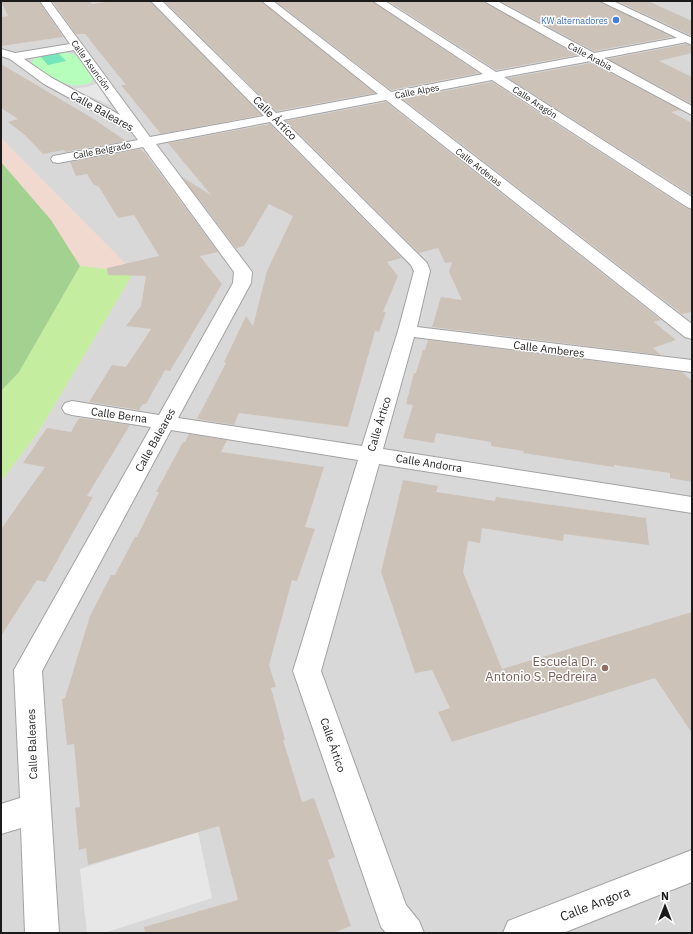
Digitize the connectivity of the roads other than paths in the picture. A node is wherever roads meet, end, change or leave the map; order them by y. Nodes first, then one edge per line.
1 (45, 1) edge
2 (156, 1) edge
3 (267, 1) edge
4 (378, 1) edge
5 (489, 1) edge
6 (605, 1) edge
7 (690, 41) edge
8 (77, 46) junction
9 (7, 54) edge
10 (593, 57) junction
11 (495, 76) junction
12 (388, 96) junction
13 (692, 111) edge
14 (274, 118) junction
15 (141, 135) junction
16 (58, 159) dead end
17 (692, 204) edge
18 (407, 331) junction
19 (692, 333) edge
20 (692, 366) edge
21 (72, 408) dead end
22 (165, 422) junction
23 (370, 454) junction
24 (692, 505) edge
25 (34, 809) junction
26 (1, 819) edge
27 (692, 866) edge
28 (42, 933) edge
29 (407, 933) edge
30 (520, 933) edge

1 - 8 street, Calle Asunción
2 - 14 street, Calle Ártico
3 - 12 street, Calle Ardenas
4 - 11 street, Calle Aragón
5 - 10 street, Calle Arabia
6 - 7 street
7 - 10 street, Calle Alpes
8 - 9 street
8 - 15 street, Calle Asunción
9 - 15 street, Calle Baleares
10 - 11 street, Calle Alpes
10 - 13 street, Calle Arabia
11 - 12 street, Calle Alpes
11 - 17 street, Calle Aragón
12 - 14 street, Calle Alpes
12 - 19 street, Calle Ardenas
14 - 15 street, Calle Alpes
14 - 18 street, Calle Ártico
15 - 16 street, Calle Belgrado
15 - 22 street, Calle Baleares
18 - 20 street, Calle Amberes
18 - 23 street, Calle Ártico
21 - 22 street, Calle Berna
22 - 23 street, Calle Andorra
22 - 25 street, Calle Baleares
23 - 24 street, Calle Andorra
23 - 29 street, Calle Ártico
25 - 26 street
25 - 28 street, Calle Baleares
27 - 30 street, Calle Angora

